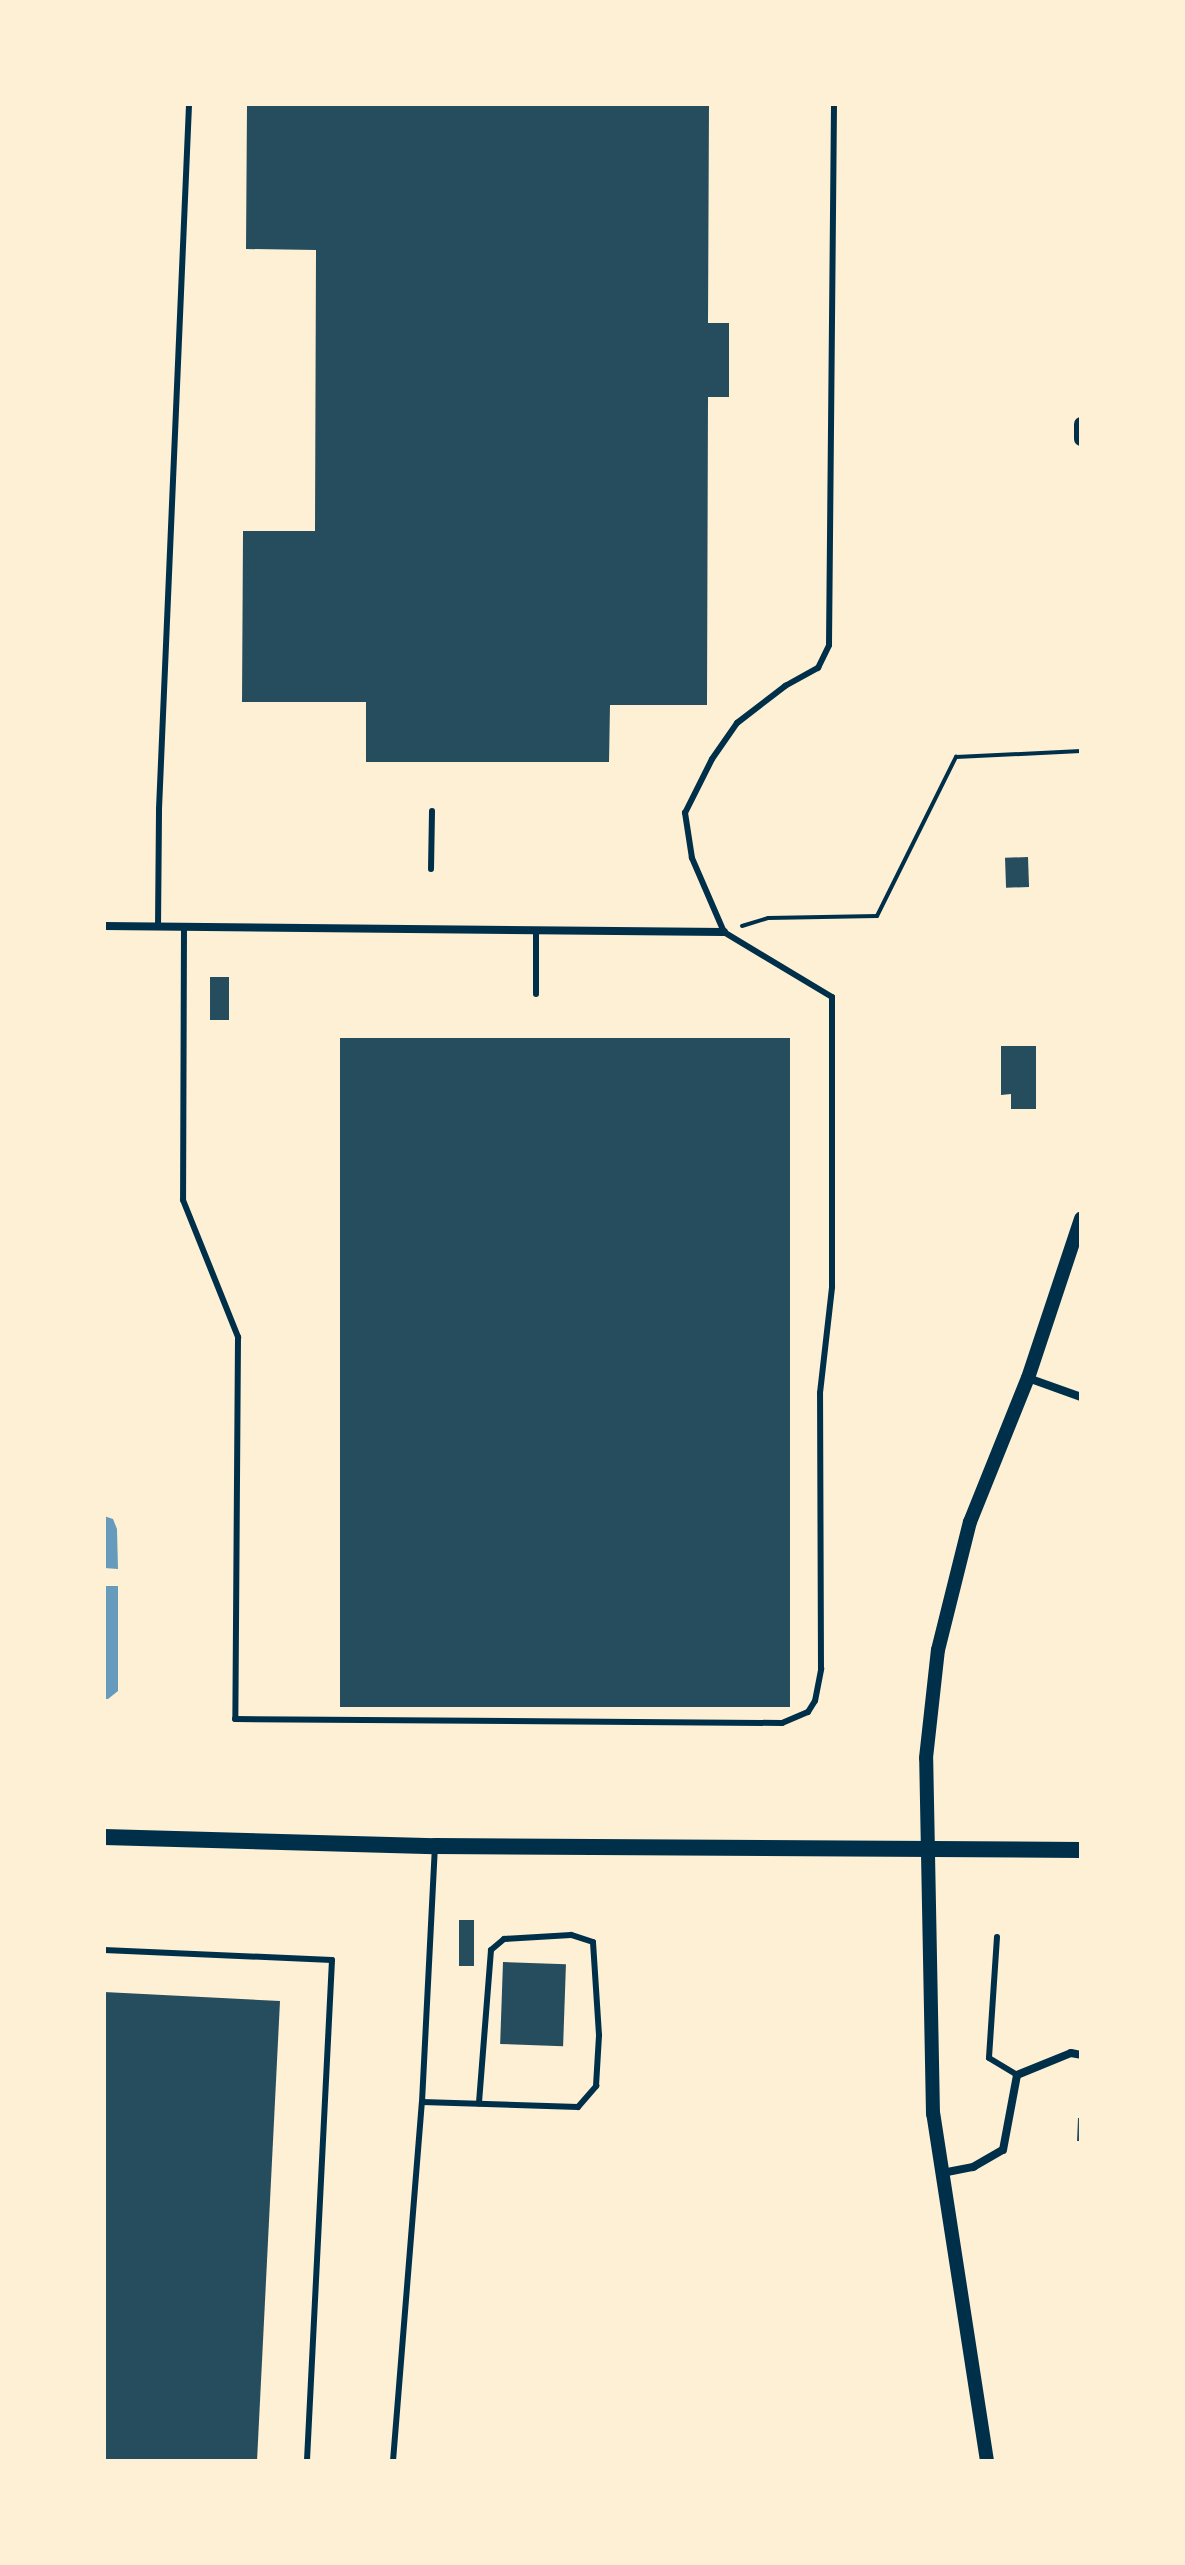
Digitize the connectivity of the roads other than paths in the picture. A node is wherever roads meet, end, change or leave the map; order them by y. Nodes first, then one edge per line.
1 (189, 104) edge
2 (834, 104) edge
3 (1081, 424) edge
4 (1081, 439) edge
5 (432, 811) dead end
6 (431, 869) dead end
7 (104, 926) edge
8 (158, 927) junction
9 (184, 927) junction
10 (536, 930) junction
11 (724, 932) junction
12 (536, 994) dead end
13 (1081, 1219) edge
14 (1028, 1378) junction
15 (1081, 1397) edge
16 (104, 1837) edge
17 (435, 1846) junction
18 (926, 1849) junction
19 (1081, 1850) edge
20 (997, 1937) dead end
21 (104, 1950) edge
22 (1081, 2055) edge
23 (1017, 2075) junction
24 (422, 2102) junction
25 (479, 2104) junction
26 (941, 2173) junction
27 (307, 2461) edge
28 (393, 2461) edge
29 (987, 2461) edge

1 - 8 lane
2 - 11 lane
3 - 4 street
5 - 6 lane
7 - 8 street
8 - 9 street
9 - 10 street
9 - 11 lane
10 - 11 street
10 - 12 lane
13 - 14 street
14 - 15 street
14 - 18 street
16 - 17 main road
17 - 18 main road
17 - 24 lane
18 - 19 main road
18 - 26 street
20 - 23 lane
21 - 27 lane
22 - 23 street
23 - 26 street
24 - 25 lane
24 - 28 lane
25 - 25 lane
26 - 29 street

